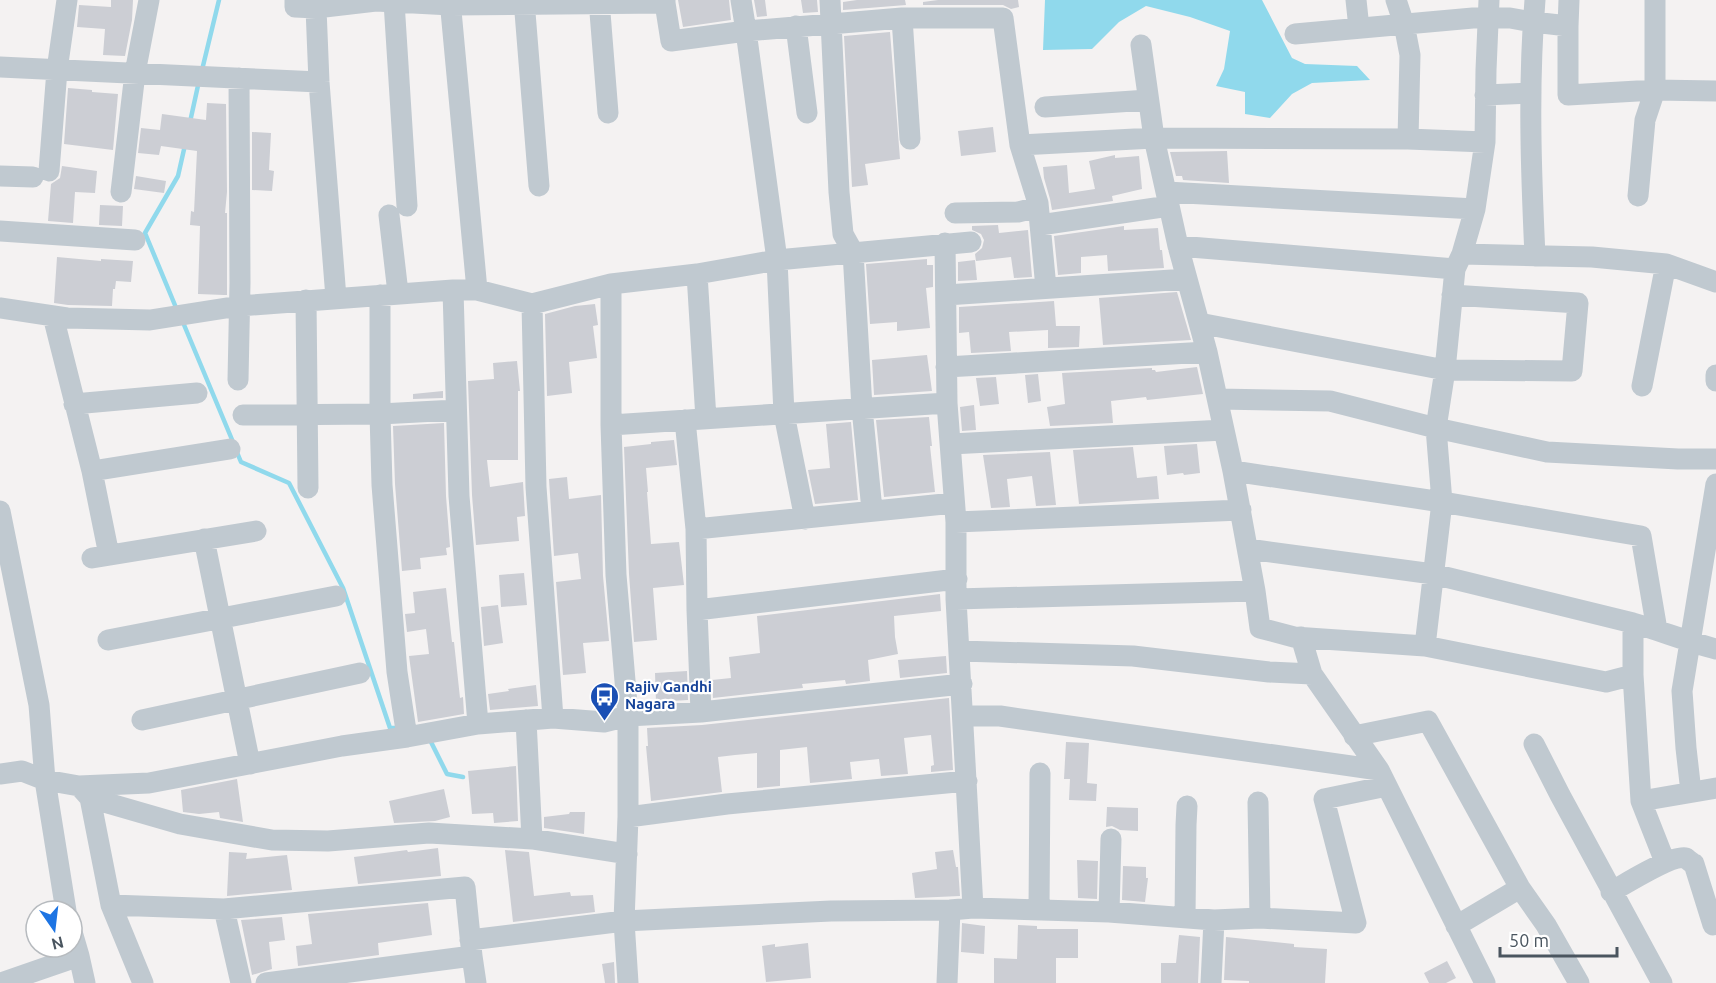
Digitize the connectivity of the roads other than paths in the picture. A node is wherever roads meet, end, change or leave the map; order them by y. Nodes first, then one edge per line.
1 (67, 0) edge
2 (149, 0) edge
3 (295, 0) edge
4 (741, 0) edge
5 (830, 0) edge
6 (1356, 0) edge
7 (1396, 0) edge
8 (1535, 0) edge
9 (1569, 0) edge
10 (1654, 0) edge
11 (382, 1) edge
12 (524, 2) edge
13 (598, 2) edge
14 (665, 2) edge
15 (451, 3) edge
16 (316, 8) junction
17 (1489, 9) edge
18 (914, 12) edge
19 (1533, 22) junction
20 (831, 24) junction
21 (1404, 24) junction
22 (796, 26) junction
23 (1568, 26) junction
24 (1359, 28) junction
25 (746, 31) junction
26 (1295, 33) dead end
27 (1141, 45) dead end
28 (0, 67) edge
29 (57, 70) junction
30 (135, 74) junction
31 (239, 78) junction
32 (319, 82) junction
33 (1655, 90) junction
34 (1716, 91) edge
35 (1531, 93) junction
36 (1485, 95) junction
37 (1148, 100) junction
38 (1045, 107) dead end
39 (608, 113) dead end
40 (807, 113) dead end
41 (1154, 138) junction
42 (910, 139) dead end
43 (1408, 139) junction
44 (1485, 142) junction
45 (1020, 145) junction
46 (0, 176) edge
47 (539, 186) dead end
48 (121, 192) dead end
49 (1638, 196) dead end
50 (1168, 199) junction
51 (1475, 209) junction
52 (955, 213) dead end
53 (1039, 216) junction
54 (0, 231) edge
55 (135, 240) dead end
56 (971, 242) dead end
57 (945, 243) junction
58 (1178, 246) junction
59 (853, 252) junction
60 (1536, 256) junction
61 (777, 260) junction
62 (1458, 262) junction
63 (1666, 264) junction
64 (697, 274) junction
65 (1187, 279) junction
66 (1716, 282) edge
67 (611, 284) junction
68 (1046, 288) junction
69 (453, 290) junction
70 (477, 290) junction
71 (389, 294) junction
72 (946, 295) junction
73 (1452, 295) junction
74 (336, 298) junction
75 (306, 300) junction
76 (532, 304) junction
77 (239, 306) junction
78 (0, 308) edge
79 (53, 316) junction
80 (1199, 323) junction
81 (1207, 352) junction
82 (946, 368) junction
83 (1446, 370) junction
84 (1716, 375) edge
85 (238, 380) dead end
86 (1716, 381) edge
87 (1642, 386) dead end
88 (197, 393) dead end
89 (1218, 399) junction
90 (947, 403) junction
91 (74, 404) junction
92 (862, 408) junction
93 (456, 410) junction
94 (380, 414) junction
95 (784, 414) junction
96 (307, 415) junction
97 (243, 416) dead end
98 (696, 420) junction
99 (611, 425) junction
100 (1436, 428) junction
101 (1224, 430) junction
102 (951, 444) junction
103 (230, 449) dead end
104 (1716, 459) edge
105 (92, 471) junction
106 (1233, 471) junction
107 (1716, 484) edge
108 (308, 488) dead end
109 (1442, 502) junction
110 (872, 510) junction
111 (1241, 510) junction
112 (0, 511) edge
113 (955, 512) junction
114 (805, 519) junction
115 (696, 530) junction
116 (256, 531) dead end
117 (204, 539) junction
118 (1248, 549) junction
119 (1433, 574) junction
120 (957, 589) junction
121 (1255, 591) junction
122 (336, 596) dead end
123 (697, 610) junction
124 (220, 618) junction
125 (1633, 623) junction
126 (1657, 630) junction
127 (1301, 637) junction
128 (108, 640) dead end
129 (1690, 642) junction
130 (1425, 646) junction
131 (1716, 649) edge
132 (960, 651) junction
133 (360, 674) dead end
134 (1312, 674) junction
135 (1633, 675) junction
136 (962, 684) junction
137 (237, 701) junction
138 (701, 712) junction
139 (628, 716) junction
140 (963, 716) junction
141 (553, 717) junction
142 (142, 720) dead end
143 (526, 720) junction
144 (478, 724) junction
145 (414, 732) junction
146 (1354, 736) junction
147 (1534, 744) dead end
148 (250, 764) junction
149 (1040, 773) dead end
150 (0, 774) edge
151 (1383, 778) junction
152 (45, 780) junction
153 (967, 781) junction
154 (1716, 788) edge
155 (85, 792) junction
156 (1691, 792) junction
157 (1641, 801) junction
158 (1258, 802) dead end
159 (1187, 806) dead end
160 (628, 817) junction
161 (532, 839) junction
162 (1111, 839) dead end
163 (627, 854) junction
164 (1665, 862) junction
165 (1520, 888) junction
166 (1611, 892) junction
167 (64, 899) edge
168 (111, 905) junction
169 (972, 908) junction
170 (224, 909) junction
171 (950, 910) junction
172 (1039, 910) junction
173 (1109, 912) junction
174 (1185, 918) junction
175 (1260, 918) junction
176 (1214, 920) junction
177 (624, 921) junction
178 (1713, 925) dead end
179 (1456, 926) junction
180 (471, 948) junction
181 (70, 959) edge
182 (80, 959) edge
183 (1, 983) edge
184 (85, 983) edge
185 (143, 983) edge
186 (241, 983) edge
187 (266, 983) edge
188 (476, 983) edge
189 (628, 983) edge
190 (946, 983) edge
191 (1211, 983) edge
192 (1485, 983) edge
193 (1579, 983) edge
194 (1662, 983) edge

1 - 29 street
2 - 30 street
3 - 16 street
4 - 25 street
5 - 20 street
6 - 24 street
7 - 21 street
8 - 19 street
9 - 23 street
10 - 33 street
11 - 15 street
11 - 16 street
11 - 71 street
12 - 13 street
12 - 15 street
12 - 47 street
13 - 14 street
13 - 39 street
14 - 25 street
15 - 70 street
16 - 32 street
17 - 19 street
17 - 21 street
17 - 36 street
18 - 20 street
18 - 42 street
18 - 45 street
19 - 23 street
19 - 35 street
20 - 22 street
20 - 59 street
21 - 24 street
21 - 43 street
22 - 25 street
22 - 40 street
23 - 33 street
24 - 26 street
25 - 61 street
27 - 37 street
28 - 29 street
29 - 30 street
29 - 46 street
30 - 31 street
30 - 48 street
31 - 32 street
31 - 77 street
32 - 74 street
33 - 34 street
33 - 49 street
35 - 36 street
35 - 60 street
36 - 44 street
37 - 38 street
37 - 41 street
41 - 43 street
41 - 45 street
41 - 50 street
43 - 44 street
44 - 51 street
45 - 53 street
50 - 51 street
50 - 53 street
50 - 58 street
51 - 62 street
52 - 53 street
53 - 68 street
54 - 55 street
56 - 57 street
57 - 59 street
57 - 72 street
58 - 62 street
58 - 65 street
59 - 61 street
59 - 92 street
60 - 62 street
60 - 63 street
61 - 64 street
61 - 95 street
62 - 73 street
63 - 66 street
63 - 87 street
64 - 67 street
64 - 98 street
65 - 68 street
65 - 80 street
67 - 76 street
67 - 99 street
68 - 72 street
69 - 70 street
69 - 71 street
69 - 93 street
70 - 76 street
71 - 74 street
71 - 94 street
72 - 82 street
73 - 83 street
73 - 83 street
74 - 75 street
75 - 77 street
75 - 96 street
76 - 141 street
77 - 79 street
77 - 85 street
78 - 79 street
79 - 91 street
80 - 81 street
80 - 83 street
81 - 82 street
81 - 89 street
82 - 90 street
83 - 100 street
84 - 86 street
88 - 91 street
89 - 100 street
89 - 101 street
90 - 92 street
90 - 102 street
91 - 105 street
92 - 95 street
92 - 110 street
93 - 94 street
93 - 144 street
94 - 96 street
94 - 145 street
95 - 98 street
95 - 114 street
96 - 97 street
96 - 108 street
98 - 99 street
98 - 115 street
99 - 139 street
100 - 104 street
100 - 109 street
101 - 102 street
101 - 106 street
102 - 113 street
103 - 105 street
105 - 117 street
106 - 109 street
106 - 111 street
107 - 129 street
109 - 119 street
109 - 126 street
110 - 113 street
110 - 114 street
111 - 113 street
111 - 118 street
112 - 152 street
113 - 120 street
114 - 115 street
115 - 123 street
116 - 117 street
117 - 124 street
118 - 119 street
118 - 121 street
119 - 125 street
119 - 130 street
120 - 121 street
120 - 123 street
120 - 132 street
121 - 127 street
122 - 124 street
123 - 138 street
124 - 128 street
124 - 137 street
125 - 126 street
125 - 135 street
126 - 129 street
127 - 130 street
127 - 134 street
129 - 131 street
129 - 156 street
130 - 135 street
132 - 134 street
132 - 136 street
133 - 137 street
134 - 146 street
135 - 157 street
136 - 138 street
136 - 140 street
137 - 142 street
137 - 148 street
138 - 139 street
139 - 141 street
139 - 160 street
140 - 151 street
140 - 153 street
141 - 143 street
143 - 144 street
143 - 161 street
144 - 145 street
145 - 148 street
146 - 151 street
146 - 165 street
147 - 166 street
148 - 155 street
149 - 172 street
150 - 152 street
151 - 175 street
151 - 179 street
152 - 155 street
152 - 167 street
153 - 160 street
153 - 169 street
154 - 156 street
155 - 161 street
155 - 168 street
156 - 157 street
157 - 164 street
158 - 175 street
159 - 174 street
160 - 163 street
161 - 163 street
162 - 173 street
163 - 177 street
164 - 166 street
164 - 178 street
165 - 179 street
165 - 193 street
166 - 194 street
168 - 170 street
168 - 185 street
169 - 171 street
169 - 172 street
170 - 180 street
170 - 186 street
171 - 177 street
171 - 190 street
172 - 173 street
173 - 174 street
174 - 176 street
175 - 176 street
176 - 191 street
177 - 180 street
177 - 189 street
179 - 192 street
180 - 187 street
180 - 188 street
181 - 183 street
182 - 184 street

